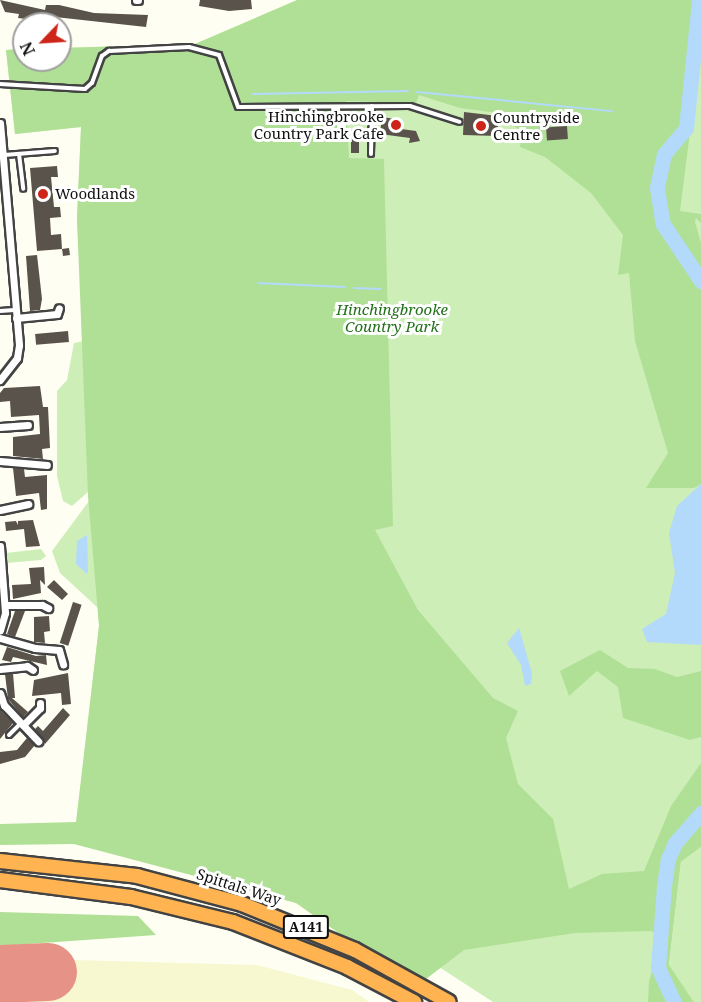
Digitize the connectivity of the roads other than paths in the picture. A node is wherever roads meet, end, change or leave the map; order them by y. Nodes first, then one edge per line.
1 (0, 84) edge
2 (372, 106) junction
3 (460, 122) dead end
4 (0, 123) edge
5 (55, 151) dead end
6 (371, 153) dead end
7 (20, 154) junction
8 (3, 155) junction
9 (2, 170) edge
10 (23, 189) dead end
11 (4, 210) edge
12 (10, 247) junction
13 (0, 248) edge
14 (59, 308) dead end
15 (16, 310) junction
16 (0, 311) edge
17 (16, 318) junction
18 (0, 380) edge
19 (28, 425) dead end
20 (0, 427) edge
21 (0, 461) edge
22 (47, 465) dead end
23 (28, 504) dead end
24 (0, 510) edge
25 (0, 546) edge
26 (5, 605) junction
27 (48, 608) dead end
28 (1, 621) edge
29 (0, 630) edge
30 (0, 638) edge
31 (63, 664) dead end
32 (0, 669) edge
33 (33, 670) dead end
34 (0, 693) edge
35 (40, 703) dead end
36 (22, 724) junction
37 (9, 735) dead end
38 (38, 741) dead end
39 (0, 861) edge
40 (0, 880) edge
41 (414, 1002) edge
42 (449, 1002) edge

1 - 2 lane
2 - 3 lane
2 - 6 lane
4 - 8 street
5 - 7 lane
7 - 8 lane
7 - 10 lane
8 - 9 street
9 - 11 street
11 - 12 street
12 - 13 street
12 - 15 street
14 - 17 street
15 - 16 lane
15 - 17 street
17 - 18 street
19 - 20 street
21 - 22 street
23 - 24 street
25 - 26 street
26 - 27 street
26 - 28 street
28 - 29 street
30 - 31 street
32 - 33 street
34 - 36 street
35 - 36 street
36 - 37 lane
36 - 38 street
39 - 42 highway, Spittals Way / A141
40 - 41 highway, A141

